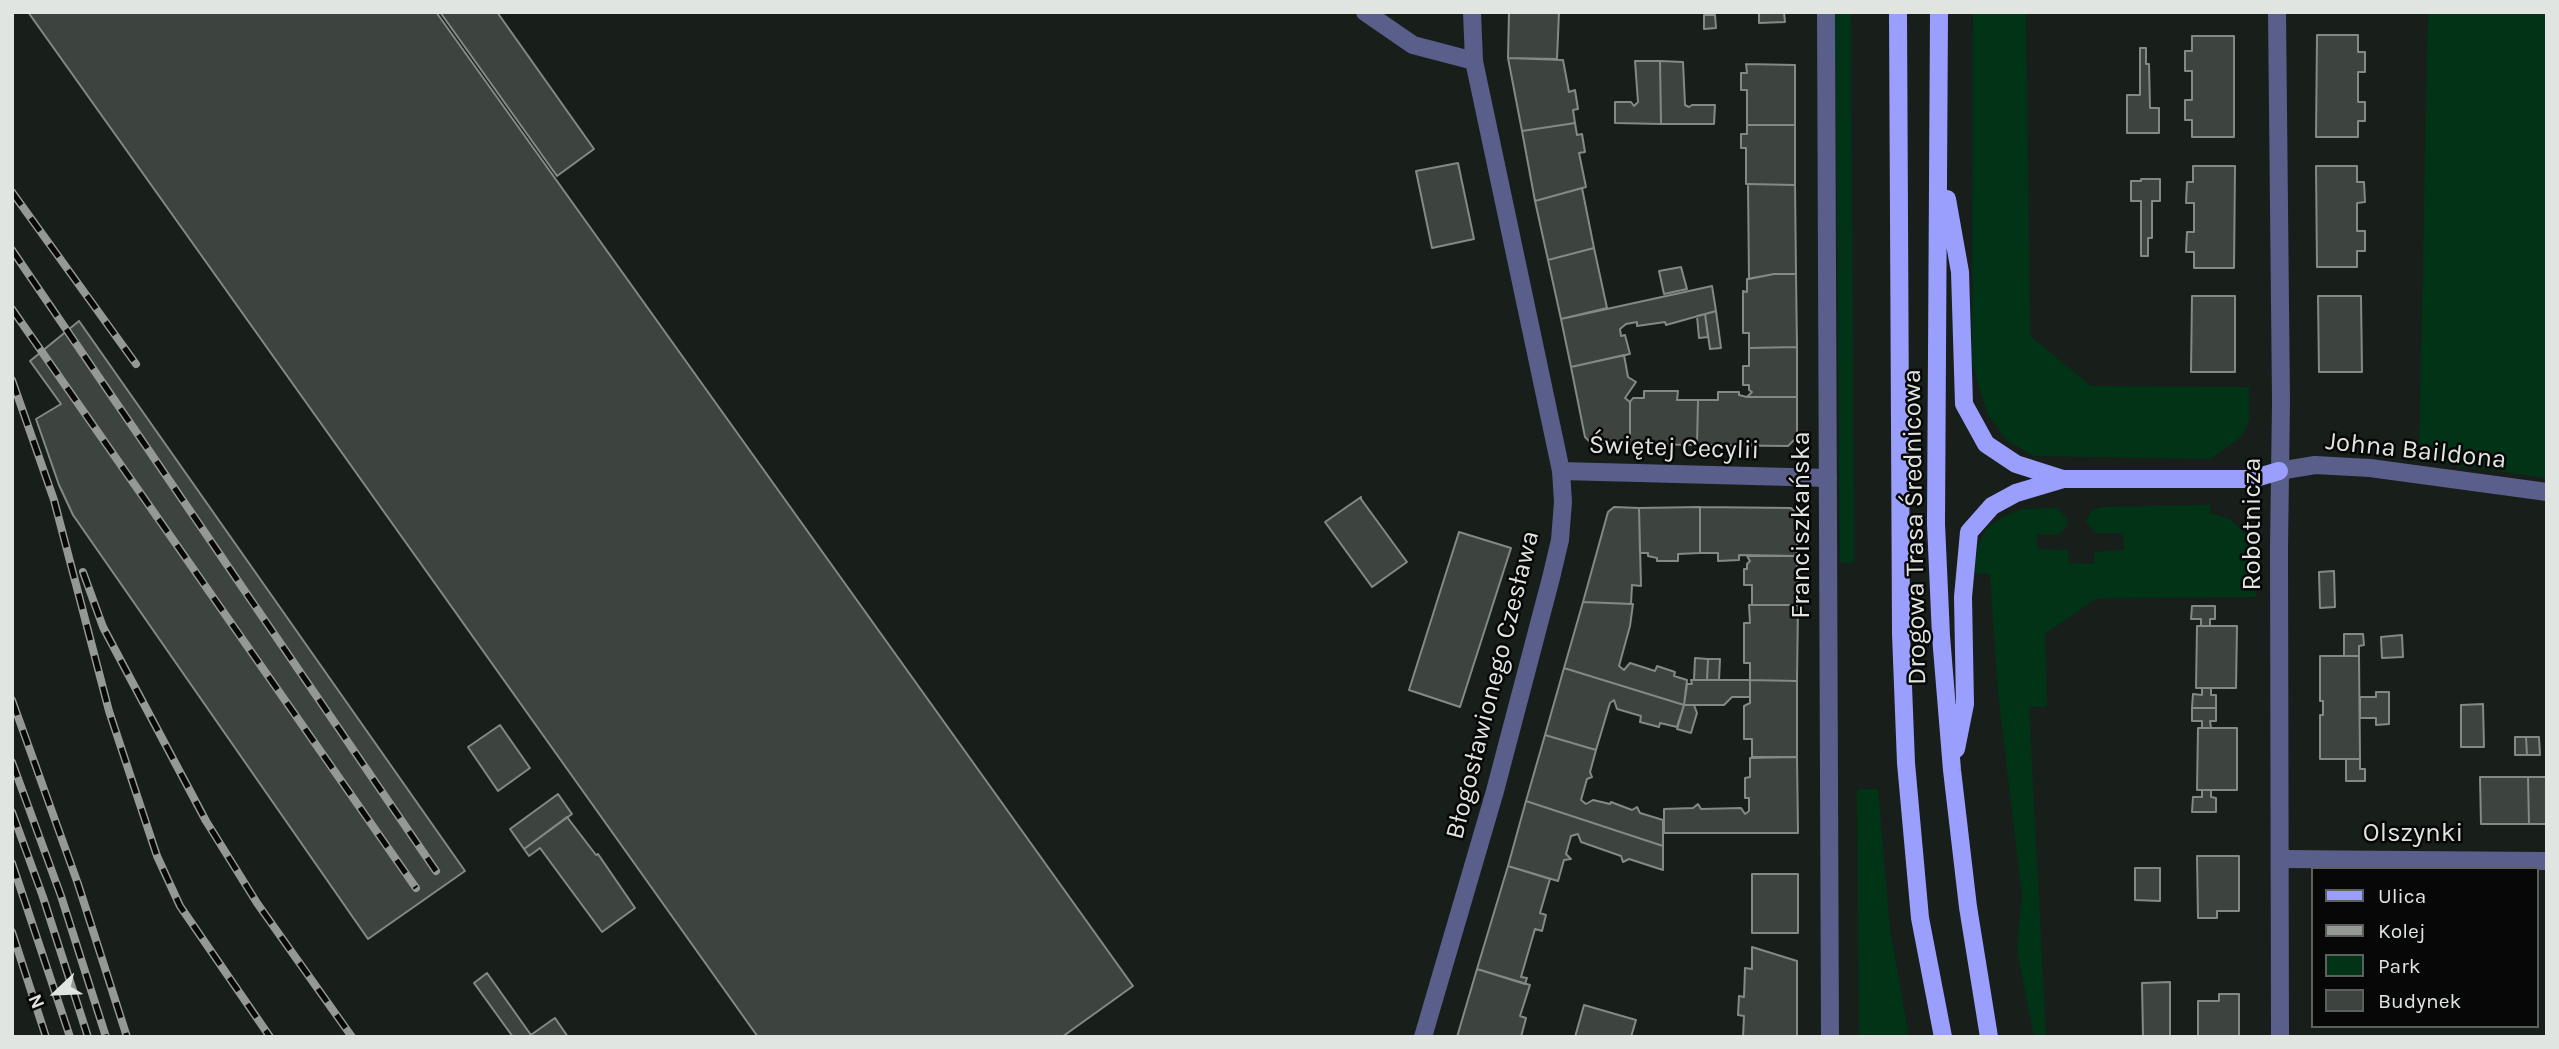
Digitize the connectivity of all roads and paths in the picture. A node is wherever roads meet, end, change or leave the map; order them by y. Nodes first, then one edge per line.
1 (1365, 12) edge
2 (1472, 12) edge
3 (1826, 12) edge
4 (1898, 12) edge
5 (1939, 12) edge
6 (2277, 12) edge
7 (1474, 61) junction
8 (1939, 158) junction
9 (1561, 471) junction
10 (2279, 471) junction
11 (1828, 478) junction
12 (2063, 479) junction
13 (2547, 492) edge
14 (1952, 770) junction
15 (2280, 859) junction
16 (2547, 861) edge
17 (1423, 1037) edge
18 (1830, 1037) edge
19 (1943, 1037) edge
20 (1990, 1037) edge
21 (2280, 1037) edge

1 - 7 street
2 - 7 street, Błogosławionego Czesława
3 - 11 street, Franciszkańska
4 - 19 main road, Drogowa Trasa Średnicowa
5 - 8 main road, Drogowa Trasa Średnicowa
6 - 10 street, Robotnicza
7 - 9 street, Błogosławionego Czesława
8 - 12 main road
8 - 14 main road, Drogowa Trasa Średnicowa
9 - 11 street, Świętej Cecylii
9 - 17 street, Błogosławionego Czesława
10 - 12 main road
10 - 13 street, Johna Baildona
10 - 15 street, Robotnicza
11 - 18 street, Franciszkańska
12 - 14 main road
14 - 20 main road, Drogowa Trasa Średnicowa
15 - 16 street, Olszynki
15 - 21 street, Robotnicza

